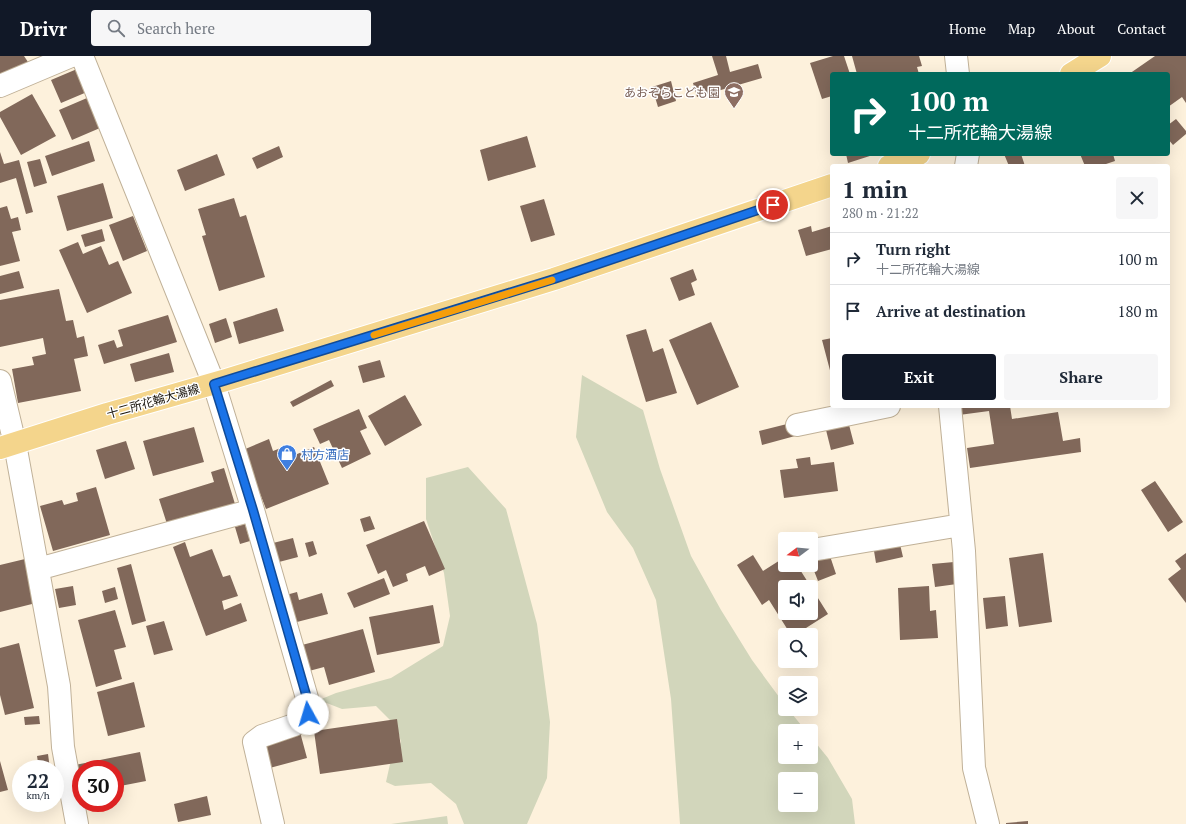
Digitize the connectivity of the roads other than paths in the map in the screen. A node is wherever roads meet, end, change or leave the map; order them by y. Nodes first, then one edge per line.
1 (71, 56) edge
2 (82, 56) edge
3 (956, 56) edge
4 (1100, 56) edge
5 (958, 72) edge
6 (1074, 72) edge
7 (0, 86) edge
8 (914, 156) edge
9 (894, 164) edge
10 (830, 186) edge
11 (0, 381) edge
12 (214, 384) junction
13 (878, 408) edge
14 (950, 408) edge
15 (797, 425) dead end
16 (7, 446) edge
17 (253, 510) junction
18 (962, 525) junction
19 (818, 549) edge
20 (38, 569) junction
21 (77, 824) edge
22 (273, 824) edge
23 (988, 824) edge

1 - 7 street
2 - 12 street
3 - 5 street
4 - 6 main road
8 - 9 main road
10 - 12 main road, 十二所花輪大湯線
11 - 16 street
12 - 16 main road, 十二所花輪大湯線
12 - 17 street
13 - 15 street
14 - 18 street
16 - 20 street
17 - 20 street
17 - 22 street
18 - 19 street
18 - 23 street
20 - 21 street

